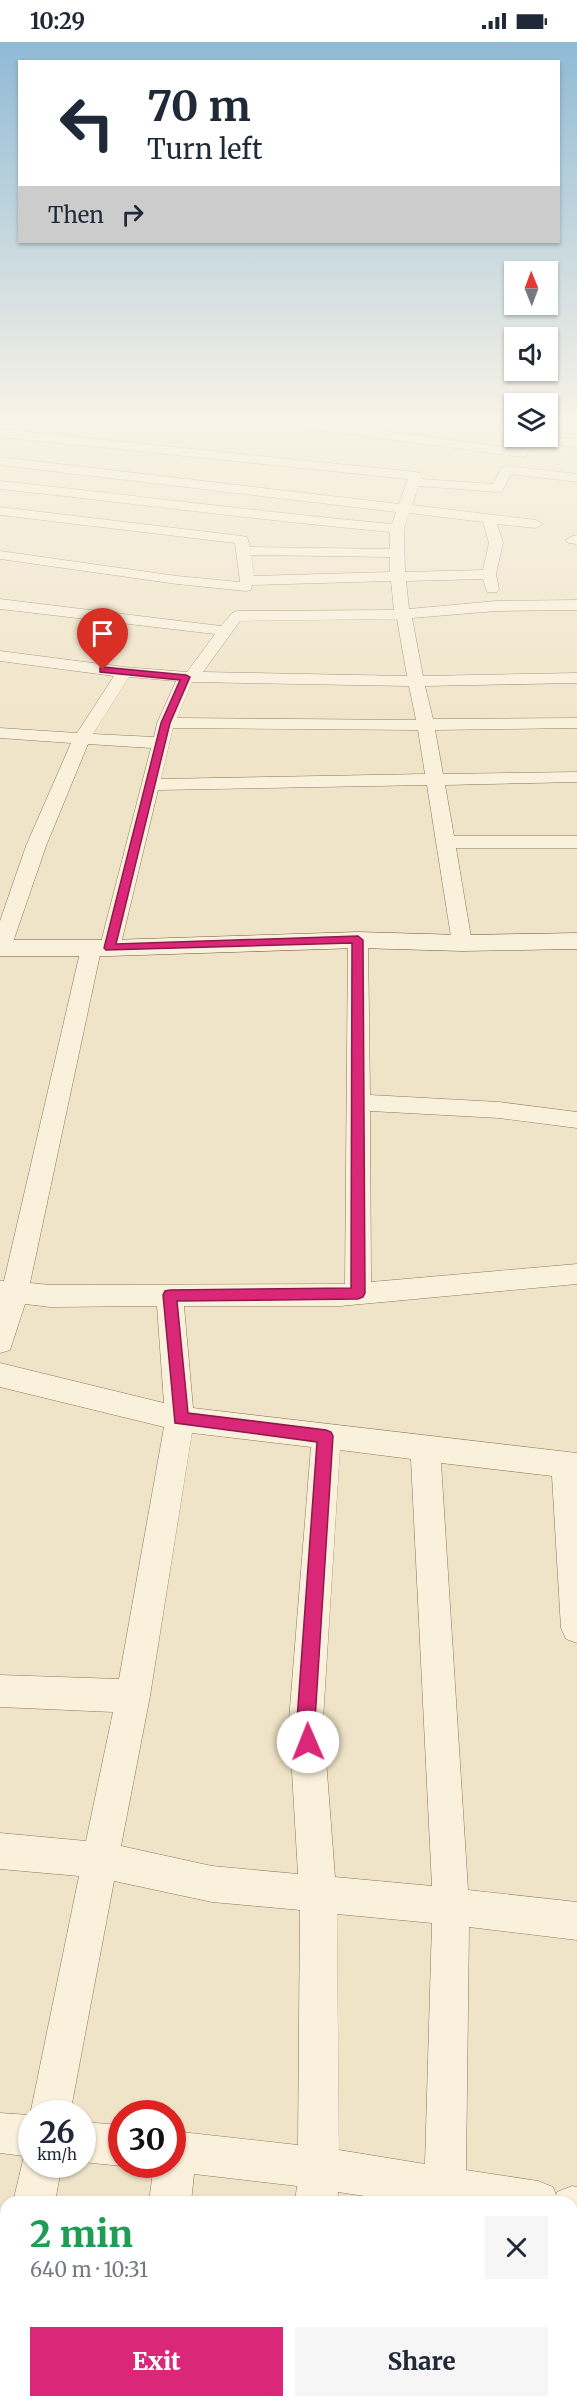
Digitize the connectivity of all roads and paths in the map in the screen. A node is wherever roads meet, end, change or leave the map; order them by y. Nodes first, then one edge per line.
1 (162, 530) edge
2 (397, 530) edge
3 (492, 530) edge
4 (243, 551) junction
5 (397, 553) junction
6 (0, 555) edge
7 (489, 574) junction
8 (399, 578) junction
9 (246, 584) junction
10 (0, 604) edge
11 (577, 605) edge
12 (496, 606) junction
13 (402, 614) junction
14 (237, 616) junction
15 (225, 631) junction
16 (0, 656) edge
17 (124, 672) junction
18 (189, 677) junction
19 (577, 678) edge
20 (415, 681) junction
21 (166, 723) junction
22 (577, 723) edge
23 (425, 724) junction
24 (0, 733) edge
25 (82, 738) junction
26 (161, 743) junction
27 (577, 777) edge
28 (435, 780) junction
29 (152, 785) junction
30 (445, 842) junction
31 (577, 842) edge
32 (358, 940) junction
33 (577, 941) edge
34 (462, 943) junction
35 (0, 948) edge
36 (100, 948) junction
37 (358, 1102) junction
38 (577, 1120) edge
39 (577, 1274) edge
40 (7, 1292) edge
41 (358, 1293) junction
42 (170, 1295) junction
43 (0, 1342) edge
44 (0, 1375) edge
45 (180, 1419) junction
46 (326, 1436) junction
47 (425, 1449) junction
48 (571, 1466) edge
49 (577, 1628) edge
50 (0, 1691) edge
51 (133, 1696) junction
52 (0, 1851) edge
53 (100, 1860) junction
54 (318, 1895) junction
55 (451, 1906) junction
56 (577, 1921) edge
57 (53, 2100) edge
58 (0, 2133) edge
59 (18, 2135) edge
60 (186, 2155) edge
61 (38, 2178) edge
62 (172, 2178) edge
63 (318, 2185) edge
64 (445, 2188) junction
65 (35, 2196) edge
66 (170, 2196) edge
67 (498, 2196) edge

1 - 4 street
2 - 5 street
3 - 7 street
4 - 5 street
4 - 9 street
5 - 8 street
6 - 9 street
7 - 8 street
7 - 12 street
8 - 9 street
8 - 13 street
9 - 14 street
10 - 15 street
11 - 12 street
12 - 13 street
13 - 14 street
13 - 20 street
14 - 15 street
15 - 18 street
16 - 17 street
17 - 18 street
17 - 25 street
18 - 20 street
18 - 21 street
19 - 20 street
20 - 23 street
21 - 23 street
21 - 26 street
22 - 23 street
23 - 28 street
24 - 25 street
25 - 26 street
25 - 35 street
26 - 29 street
27 - 28 street
28 - 29 street
28 - 30 street
29 - 36 street
30 - 31 street
30 - 34 street
32 - 34 street
32 - 36 street
32 - 37 street
33 - 34 street
35 - 36 street
36 - 40 street
37 - 38 street
37 - 41 street
39 - 41 street
40 - 42 street
40 - 43 street
41 - 42 street
42 - 45 street
44 - 45 street
45 - 46 street
45 - 51 street
46 - 47 street
46 - 54 street
47 - 48 street
47 - 55 street
48 - 49 street
50 - 51 street
51 - 53 street
52 - 53 street
53 - 54 street
53 - 57 street
54 - 55 street
54 - 63 street
55 - 56 street
55 - 64 street
58 - 59 street
60 - 63 street
61 - 65 street
62 - 66 street
63 - 64 street
64 - 67 street

